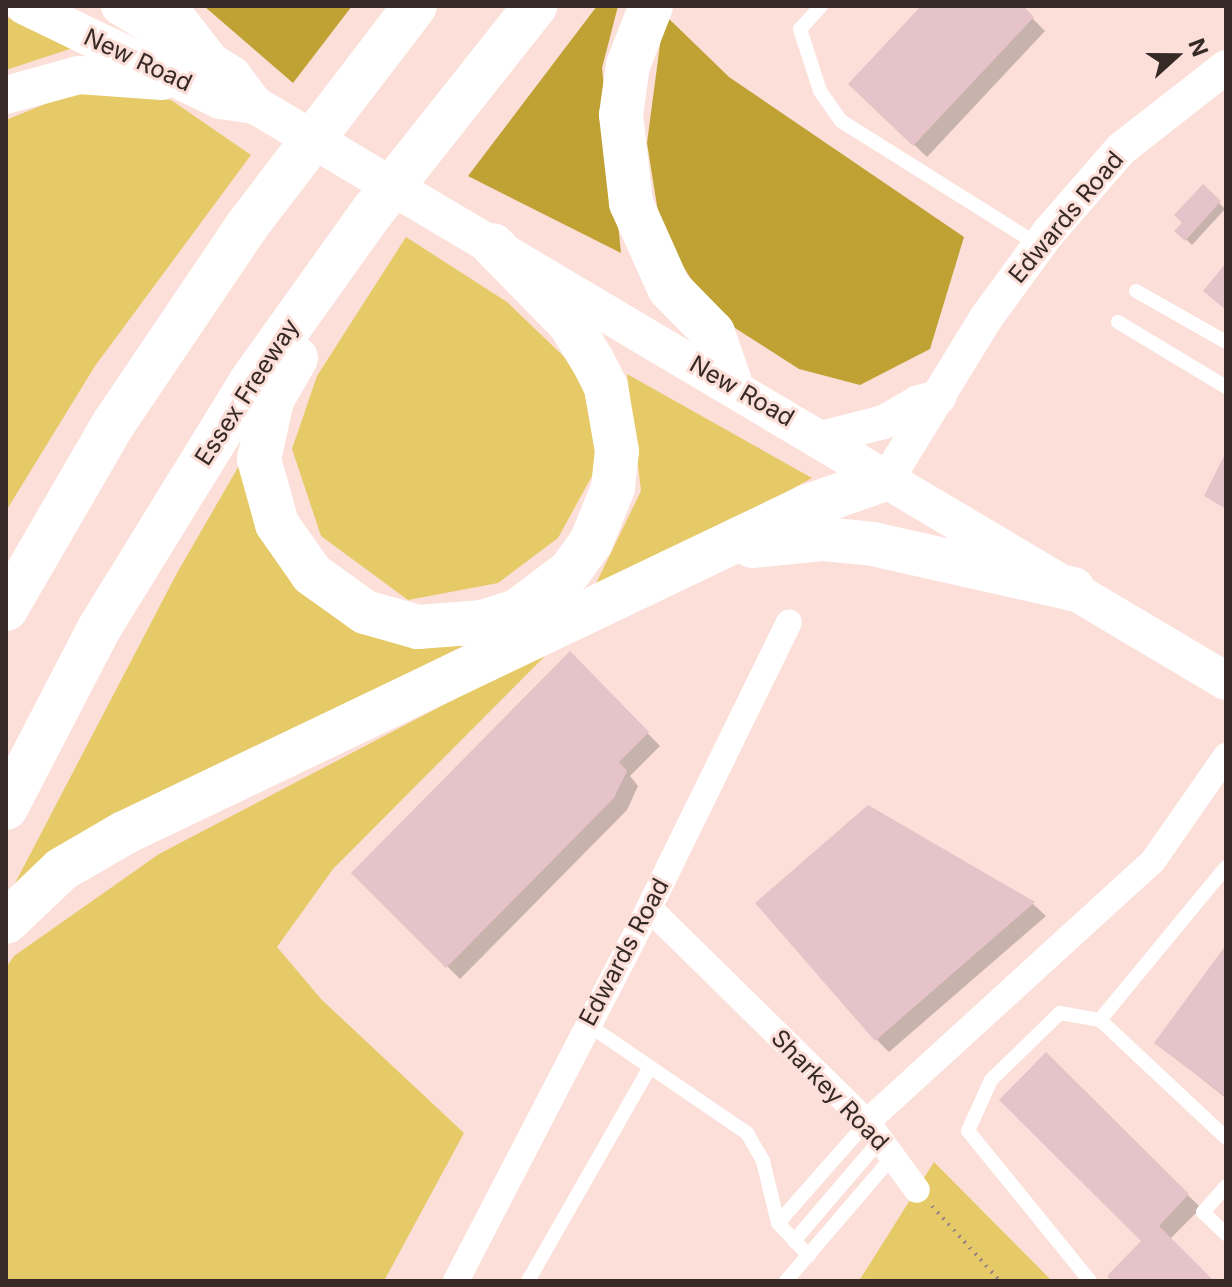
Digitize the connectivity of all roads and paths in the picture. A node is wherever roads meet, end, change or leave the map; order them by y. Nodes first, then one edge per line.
1 (25, 6) edge
2 (120, 6) edge
3 (164, 6) edge
4 (381, 6) edge
5 (415, 6) edge
6 (535, 6) edge
7 (651, 6) edge
8 (821, 6) edge
9 (1226, 67) edge
10 (197, 71) junction
11 (6, 95) edge
12 (246, 227) junction
13 (493, 245) junction
14 (1039, 245) junction
15 (1136, 291) dead end
16 (295, 319) junction
17 (1118, 322) dead end
18 (1226, 342) edge
19 (730, 382) junction
20 (1226, 387) edge
21 (939, 397) junction
22 (821, 438) junction
23 (888, 478) junction
24 (677, 569) junction
25 (1073, 589) junction
26 (6, 609) edge
27 (789, 622) dead end
28 (1226, 681) edge
29 (1226, 756) edge
30 (6, 808) edge
31 (1226, 867) edge
32 (649, 908) junction
33 (6, 922) edge
34 (1100, 1020) junction
35 (587, 1024) junction
36 (650, 1067) junction
37 (1225, 1135) edge
38 (880, 1139) junction
39 (1226, 1186) edge
40 (917, 1190) joint
41 (778, 1223) junction
42 (1226, 1234) edge
43 (794, 1241) junction
44 (809, 1256) junction
45 (456, 1281) edge
46 (528, 1281) edge
47 (786, 1281) edge
48 (1000, 1281) edge
49 (1090, 1281) edge

1 - 10 main road, New Road
2 - 10 main road, New Road
3 - 10 highway
4 - 12 highway
5 - 12 highway
6 - 16 highway, Essex Freeway
7 - 19 highway
8 - 14 lane
9 - 14 street, Edwards Road
10 - 11 main road
10 - 13 main road, New Road
12 - 26 highway
13 - 16 highway
13 - 19 main road, New Road
14 - 21 street, Edwards Road
15 - 18 lane
16 - 30 highway, Essex Freeway
17 - 20 lane
19 - 22 main road, New Road
21 - 22 street
21 - 23 street, Edwards Road
22 - 23 main road, New Road
23 - 24 highway
23 - 25 main road, New Road
24 - 25 highway
24 - 33 highway
25 - 28 main road, New Road
27 - 32 street, Edwards Road
29 - 38 street
31 - 34 lane
32 - 35 street, Edwards Road
32 - 38 street, Sharkey Road
34 - 37 lane
34 - 49 lane
35 - 36 lane
35 - 45 street, Edwards Road
36 - 41 lane
36 - 46 lane
38 - 40 street, Sharkey Road
38 - 41 lane
38 - 43 lane
38 - 44 lane
39 - 42 lane
40 - 48 path
41 - 43 lane
43 - 44 lane
44 - 47 lane

